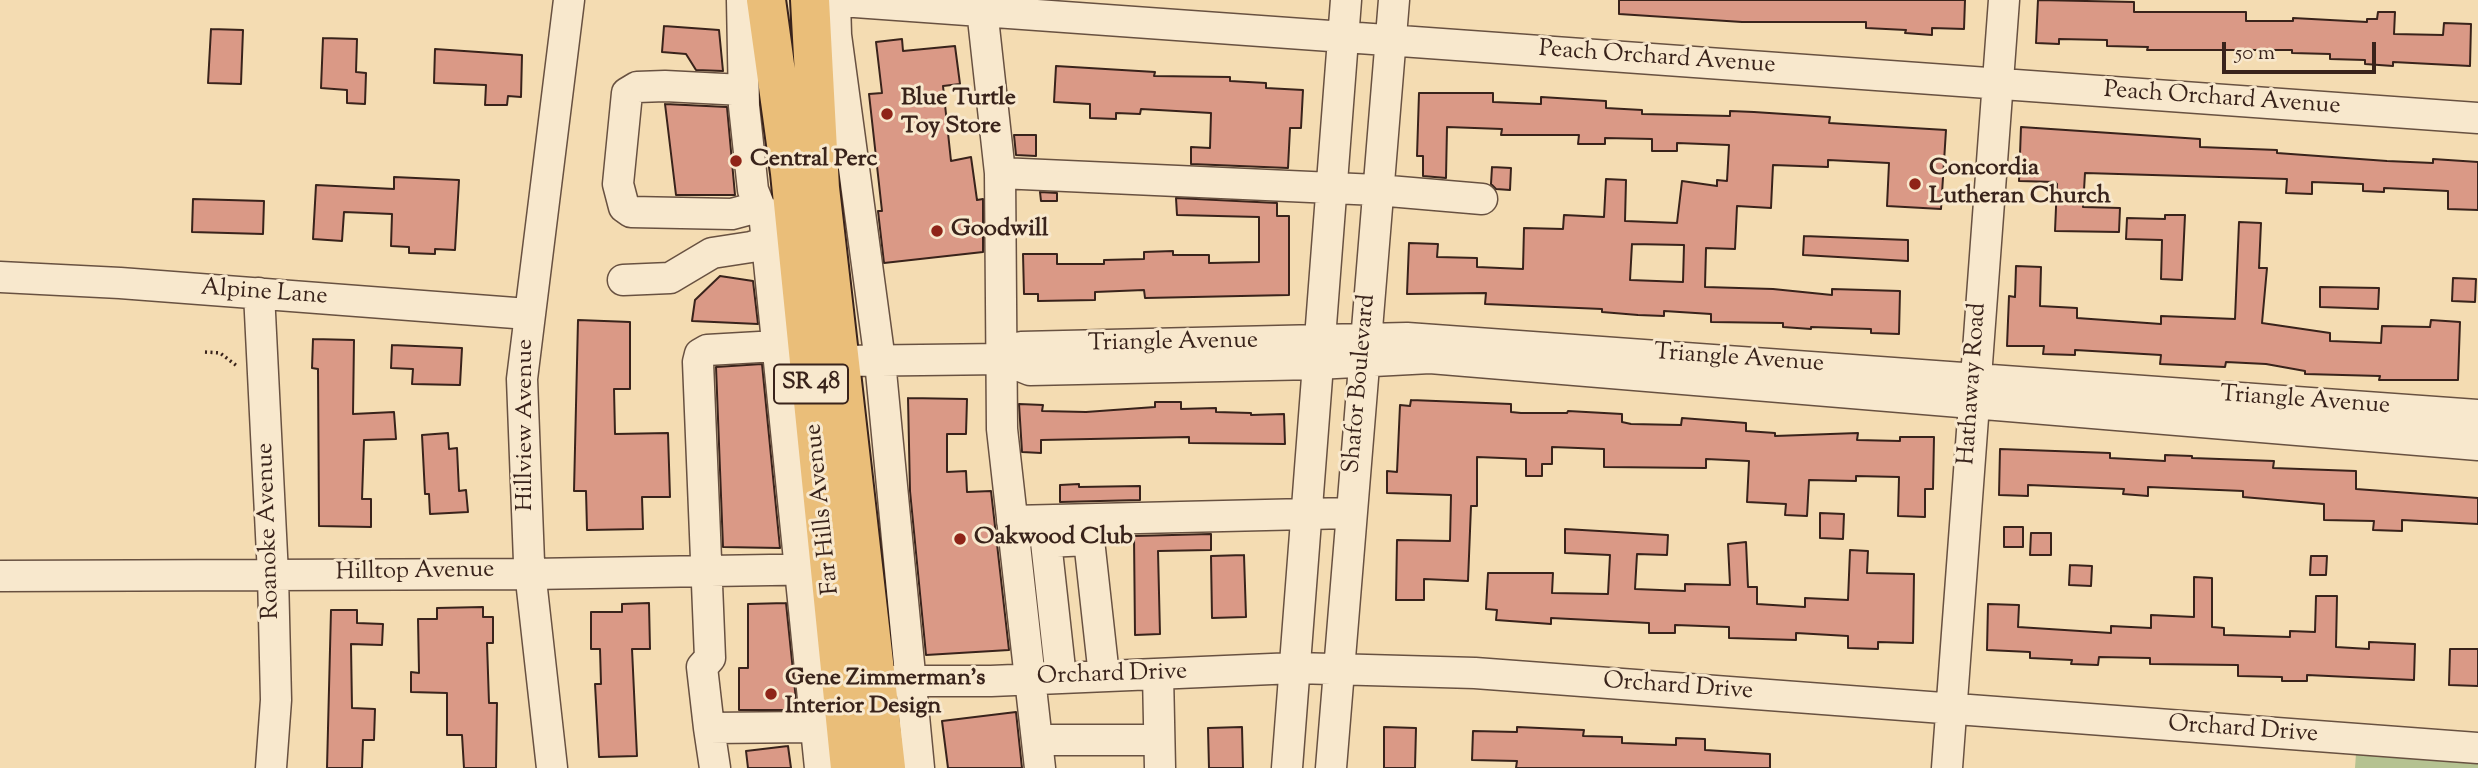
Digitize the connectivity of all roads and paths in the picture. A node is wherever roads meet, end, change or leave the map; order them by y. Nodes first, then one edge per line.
1 (569, 0) edge
2 (742, 0) edge
3 (766, 0) edge
4 (824, 0) edge
5 (1346, 0) edge
6 (1394, 0) edge
7 (2004, 0) edge
8 (981, 6) edge
9 (1343, 37) junction
10 (1391, 41) junction
11 (1997, 84) junction
12 (743, 90) junction
13 (2478, 118) edge
14 (1000, 173) junction
15 (1331, 188) junction
16 (1377, 190) junction
17 (1482, 199) dead end
18 (776, 221) junction
19 (0, 277) edge
20 (623, 280) dead end
21 (259, 293) junction
22 (528, 314) junction
23 (777, 346) junction
24 (1364, 349) junction
25 (205, 352) dead end
26 (1318, 352) junction
27 (1003, 359) junction
28 (840, 361) junction
29 (880, 361) junction
30 (243, 366) dead end
31 (1974, 392) junction
32 (2478, 415) edge
33 (2478, 445) edge
34 (1350, 513) junction
35 (1306, 516) junction
36 (1012, 521) junction
37 (1050, 531) junction
38 (815, 570) junction
39 (707, 572) junction
40 (531, 574) junction
41 (273, 575) junction
42 (0, 576) edge
43 (1294, 668) junction
44 (1337, 669) junction
45 (1158, 674) junction
46 (1104, 676) junction
47 (1061, 678) junction
48 (1030, 679) junction
49 (894, 681) junction
50 (1951, 709) junction
51 (815, 727) junction
52 (709, 728) junction
53 (2478, 748) edge
54 (1038, 754) edge
55 (1160, 754) edge
56 (271, 768) edge
57 (552, 768) edge
58 (715, 768) edge
59 (820, 768) edge
60 (850, 768) edge
61 (886, 768) edge
62 (919, 768) edge
63 (1287, 768) edge
64 (1331, 768) edge
65 (1947, 768) edge

1 - 22 street, Hillview Avenue
2 - 12 street
3 - 18 main road, Far Hills Avenue / SR 48
4 - 8 street, Peach Orchard Avenue
4 - 28 main road, Far Hills Avenue / SR 48
4 - 29 street
5 - 9 street, Shafor Boulevard
6 - 10 street, Shafor Boulevard
7 - 11 street, Hathaway Road
8 - 9 street, Peach Orchard Avenue
8 - 14 street
9 - 10 street, Peach Orchard Avenue
9 - 15 street, Shafor Boulevard
10 - 11 street, Peach Orchard Avenue
10 - 16 street, Shafor Boulevard
11 - 13 street, Peach Orchard Avenue
11 - 31 street, Hathaway Road
12 - 18 street
12 - 18 street
14 - 15 street
14 - 27 street
15 - 16 street
15 - 26 street, Shafor Boulevard
16 - 17 street
16 - 24 street, Shafor Boulevard
18 - 20 street
18 - 23 street
18 - 38 main road, Far Hills Avenue / SR 48
19 - 21 street, Alpine Lane
21 - 22 street, Alpine Lane
21 - 41 street, Roanoke Avenue
22 - 40 street, Hillview Avenue
23 - 38 street
23 - 39 street
24 - 26 street, Triangle Avenue
24 - 31 street, Triangle Avenue
24 - 34 street, Shafor Boulevard
25 - 30 path
26 - 27 street, Triangle Avenue
26 - 35 street, Shafor Boulevard
27 - 29 street, Triangle Avenue
27 - 36 street
28 - 29 street, Triangle Avenue
28 - 49 main road, Far Hills Avenue / SR 48
29 - 49 street
31 - 32 street, Triangle Avenue
31 - 33 street, Triangle Avenue
31 - 50 street, Hathaway Road
34 - 35 street
34 - 44 street, Shafor Boulevard
35 - 37 street
35 - 43 street, Shafor Boulevard
36 - 37 street
36 - 48 street
37 - 46 street
37 - 47 street
38 - 39 street, Hilltop Avenue
38 - 51 street
38 - 60 main road, Far Hills Avenue / SR 48
39 - 40 street, Hilltop Avenue
39 - 52 street
40 - 41 street, Hilltop Avenue
40 - 57 street, Hillview Avenue
41 - 42 street, Hilltop Avenue
41 - 56 street, Roanoke Avenue
43 - 44 street, Orchard Drive
43 - 45 street, Orchard Drive
43 - 63 street, Shafor Boulevard
44 - 50 street, Orchard Drive
44 - 64 street, Shafor Boulevard
45 - 46 street, Orchard Drive
45 - 55 street
46 - 47 street, Orchard Drive
47 - 48 street, Orchard Drive
48 - 49 street, Orchard Drive
48 - 54 street
49 - 61 main road, Far Hills Avenue / SR 48
49 - 62 street
50 - 53 street, Orchard Drive
50 - 65 street, Hathaway Road
51 - 52 street
51 - 59 street
52 - 58 street
54 - 55 street

